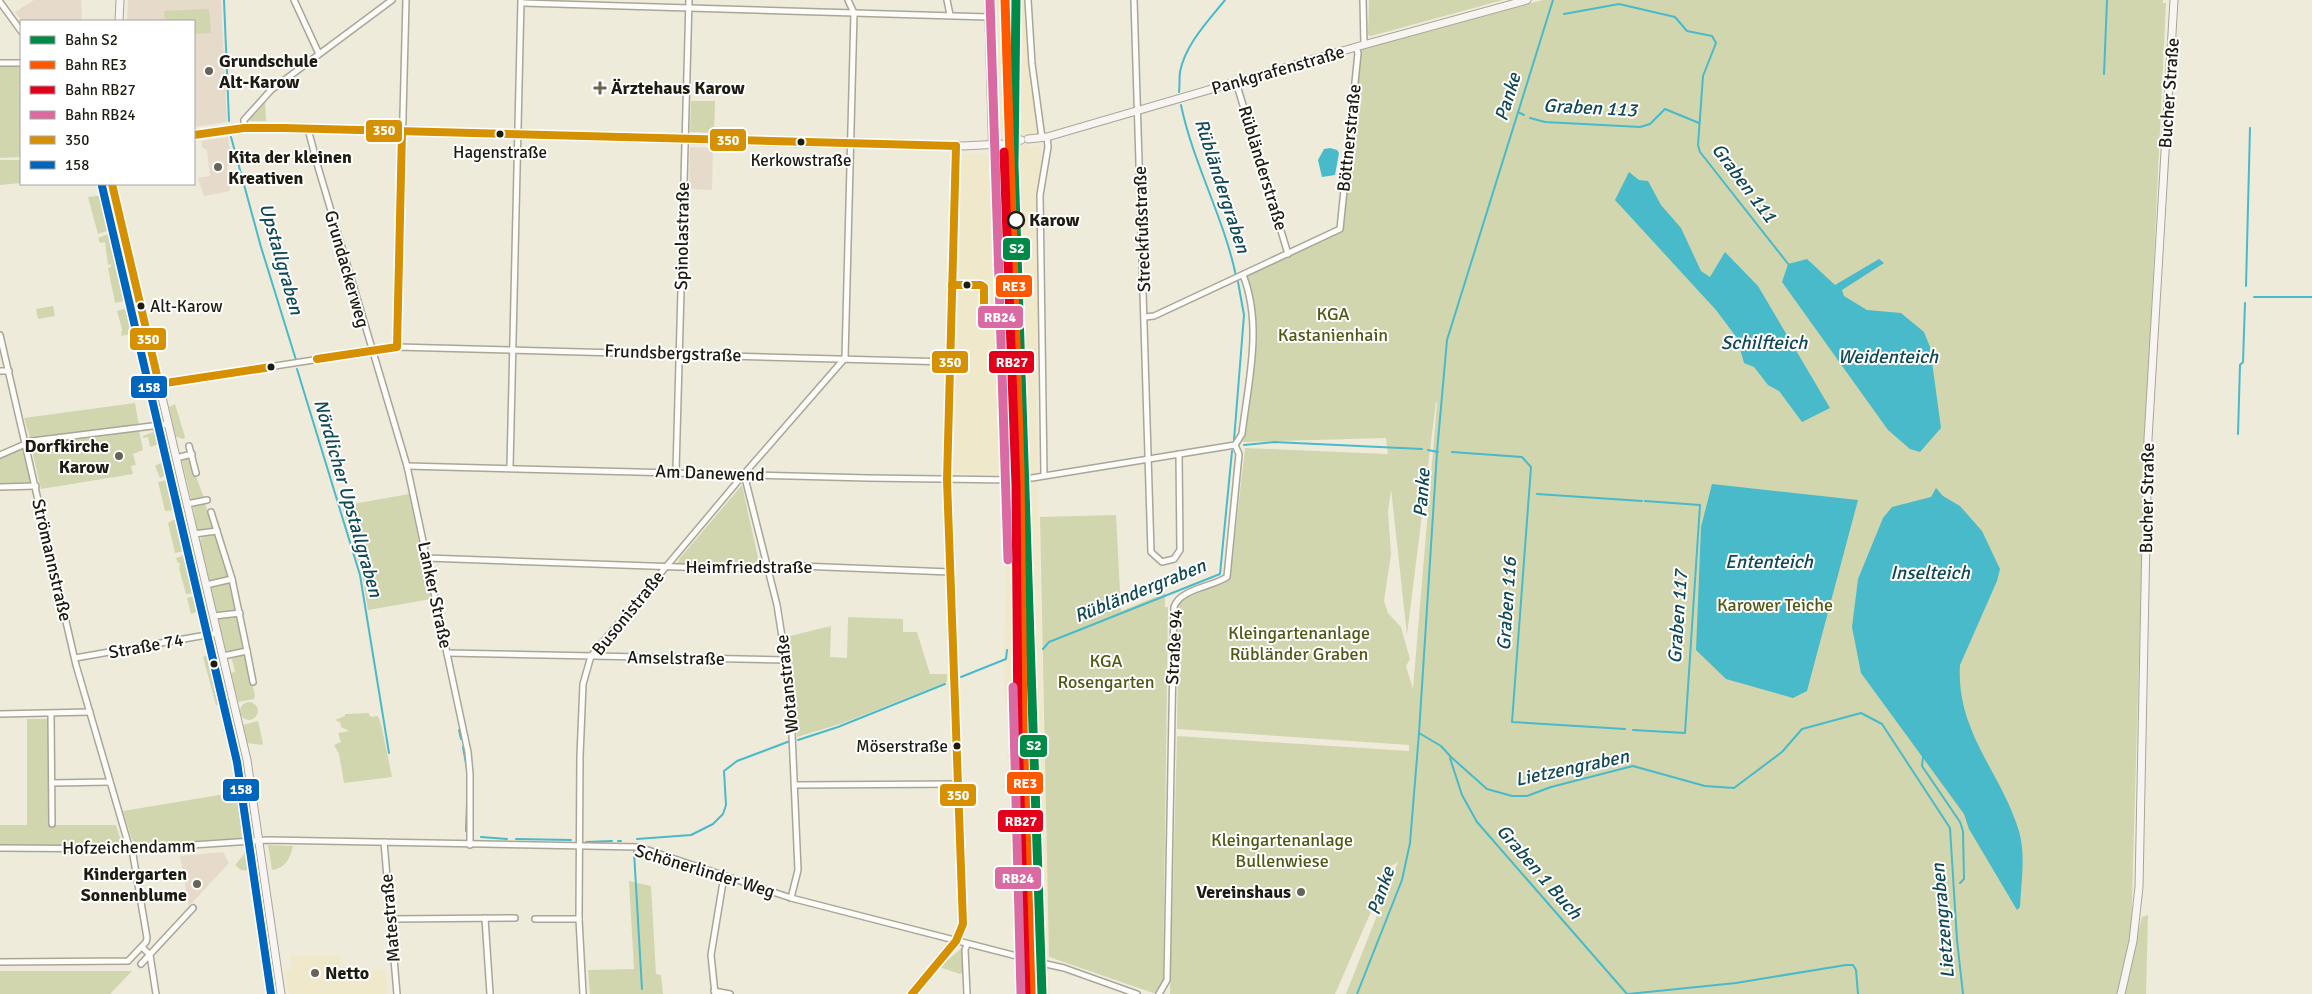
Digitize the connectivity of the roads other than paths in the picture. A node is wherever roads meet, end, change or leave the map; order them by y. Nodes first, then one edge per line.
1 (120, 0) edge
2 (294, 0) edge
3 (392, 0) edge
4 (406, 0) edge
5 (689, 0) edge
6 (848, 0) edge
7 (947, 0) edge
8 (988, 0) edge
9 (1028, 0) edge
10 (1134, 0) edge
11 (1363, 0) edge
12 (1527, 0) edge
13 (2174, 0) edge
14 (522, 1) edge
15 (0, 2) edge
16 (689, 9) junction
17 (854, 13) junction
18 (950, 16) junction
19 (988, 17) junction
20 (119, 20) edge
21 (20, 30) edge
22 (1360, 46) junction
23 (319, 54) junction
24 (0, 63) edge
25 (20, 63) edge
26 (1236, 82) junction
27 (1138, 111) junction
28 (244, 128) junction
29 (308, 129) junction
30 (402, 132) junction
31 (195, 135) edge
32 (519, 135) junction
33 (1045, 138) junction
34 (684, 139) junction
35 (1022, 140) tunnel mouth
36 (852, 144) junction
37 (1001, 144) tunnel mouth
38 (956, 146) junction
39 (992, 146) junction
40 (112, 185) edge
41 (1288, 254) junction
42 (1244, 275) junction
43 (1145, 317) junction
44 (0, 336) edge
45 (397, 347) junction
46 (514, 349) junction
47 (372, 351) junction
48 (679, 353) junction
49 (845, 358) junction
50 (950, 362) junction
51 (9, 371) junction
52 (0, 372) edge
53 (159, 384) junction
54 (168, 424) junction
55 (25, 443) junction
56 (189, 446) dead end
57 (1235, 446) junction
58 (192, 454) junction
59 (1179, 454) junction
60 (0, 455) edge
61 (176, 458) junction
62 (1150, 458) junction
63 (407, 466) junction
64 (510, 467) junction
65 (676, 471) junction
66 (196, 473) dead end
67 (744, 474) junction
68 (1044, 475) junction
69 (1032, 478) tunnel mouth
70 (947, 480) junction
71 (1013, 480) tunnel mouth
72 (36, 486) junction
73 (0, 487) edge
74 (207, 500) dead end
75 (187, 504) junction
76 (211, 512) dead end
77 (217, 531) junction
78 (194, 534) junction
79 (427, 558) junction
80 (666, 566) junction
81 (768, 568) junction
82 (950, 572) junction
83 (232, 579) junction
84 (206, 585) junction
85 (240, 613) junction
86 (214, 616) junction
87 (218, 633) junction
88 (247, 651) junction
89 (447, 653) junction
90 (223, 656) junction
91 (592, 656) junction
92 (75, 658) junction
93 (786, 660) junction
94 (254, 682) dead end
95 (90, 712) junction
96 (0, 714) edge
97 (52, 714) junction
98 (110, 782) junction
99 (52, 783) junction
100 (958, 784) junction
101 (796, 785) junction
102 (52, 824) dead end
103 (258, 840) junction
104 (384, 842) junction
105 (470, 844) junction
106 (578, 846) junction
107 (0, 848) edge
108 (132, 849) junction
109 (724, 876) junction
110 (790, 898) junction
111 (193, 908) dead end
112 (485, 918) junction
113 (515, 918) dead end
114 (390, 919) junction
115 (535, 919) dead end
116 (579, 919) junction
117 (956, 942) junction
118 (967, 944) junction
119 (142, 947) junction
120 (150, 955) junction
121 (1024, 958) tunnel mouth
122 (0, 962) edge
123 (141, 964) dead end
124 (1046, 964) tunnel mouth
125 (715, 992) edge
126 (156, 994) edge
127 (280, 994) edge
128 (397, 994) edge
129 (490, 994) edge
130 (583, 994) edge
131 (730, 994) edge
132 (912, 994) edge
133 (967, 994) edge
134 (1137, 994) edge
135 (1159, 994) edge
136 (2121, 994) edge

1 - 20 main road
2 - 23 street
3 - 23 street
4 - 30 street
5 - 16 street, Spinolastraße
6 - 17 street
7 - 18 street
8 - 19 street
9 - 33 street
10 - 27 street, Streckfußstraße
11 - 22 street, Böttnerstraße
12 - 22 main road, Pankgrafenstraße
13 - 136 main road, Bucher Straße
14 - 16 street
14 - 32 street
15 - 21 street
16 - 17 street
16 - 34 street, Spinolastraße
17 - 18 street
17 - 36 street
18 - 19 street
19 - 39 street
22 - 26 main road, Pankgrafenstraße
22 - 41 street, Böttnerstraße
23 - 28 street
24 - 25 street
26 - 27 main road, Pankgrafenstraße
26 - 41 street, Rübländerstraße
27 - 33 main road, Pankgrafenstraße
27 - 43 street, Streckfußstraße
28 - 29 main road
28 - 31 main road
29 - 30 main road
29 - 47 street, Grundackerweg
30 - 32 main road
30 - 45 street
32 - 34 main road
32 - 46 street
33 - 35 main road, Pankgrafenstraße
33 - 68 street
34 - 36 main road
34 - 48 street, Spinolastraße
36 - 38 main road
36 - 49 street
37 - 39 main road
38 - 39 main road
38 - 50 main road
40 - 53 main road
41 - 42 street
42 - 43 street
42 - 57 street, Straße 94
43 - 62 street, Streckfußstraße
44 - 51 street, Strömannstraße
45 - 46 street, Frundsbergstraße
45 - 47 street, Frundsbergstraße
46 - 48 street, Frundsbergstraße
46 - 64 street
47 - 53 street, Frundsbergstraße
47 - 63 street, Lanker Straße
48 - 49 street, Frundsbergstraße
48 - 65 street, Spinolastraße
49 - 50 street, Frundsbergstraße
49 - 67 street, Busonistraße
50 - 70 main road
51 - 52 street
51 - 55 street, Strömannstraße
53 - 54 main road
54 - 55 street
54 - 61 main road
55 - 60 street
55 - 72 street, Strömannstraße
56 - 58 street
57 - 59 street
57 - 135 street, Straße 94
58 - 61 street
58 - 66 street
59 - 62 street
59 - 62 street, Streckfußstraße
61 - 75 main road
62 - 68 street
63 - 64 street, Am Danewend
63 - 79 street, Lanker Straße
64 - 65 street, Am Danewend
65 - 67 street, Am Danewend
67 - 70 street, Am Danewend
67 - 80 street, Busonistraße
67 - 81 street, Wotanstraße
68 - 69 street
70 - 71 street, Am Danewend
70 - 82 main road
72 - 73 street
72 - 92 street, Strömannstraße
74 - 75 street
75 - 78 main road
76 - 77 street
77 - 78 street
77 - 83 street
78 - 84 main road
79 - 80 street, Heimfriedstraße
79 - 89 street, Lanker Straße
80 - 81 street, Heimfriedstraße
80 - 91 street, Busonistraße
81 - 82 street, Heimfriedstraße
81 - 93 street, Wotanstraße
82 - 100 main road
83 - 84 street
83 - 85 street
84 - 86 main road
85 - 86 street
85 - 88 street
86 - 87 main road
87 - 90 main road
87 - 92 street, Straße 74
88 - 90 street
88 - 94 street
89 - 91 street, Amselstraße
89 - 105 street, Lanker Straße
90 - 103 main road
91 - 93 street, Amselstraße
91 - 106 street, Busonistraße
92 - 95 street, Strömannstraße
93 - 101 street, Wotanstraße
95 - 97 street
95 - 98 street, Strömannstraße
96 - 97 street
97 - 99 street
98 - 99 street
98 - 108 street, Strömannstraße
99 - 102 street
100 - 101 street
100 - 117 main road
101 - 110 street, Wotanstraße
103 - 104 street, Schönerlinder Weg
103 - 108 street, Hofzeichendamm
103 - 127 main road
104 - 105 street, Schönerlinder Weg
104 - 114 street, Matestraße
105 - 106 street, Schönerlinder Weg
106 - 109 street, Schönerlinder Weg
106 - 116 street, Busonistraße
107 - 108 street, Hofzeichendamm
108 - 119 street, Strömannstraße
109 - 110 street, Schönerlinder Weg
109 - 125 street
110 - 117 street, Schönerlinder Weg
111 - 120 street
112 - 113 street
112 - 114 street
112 - 129 street
114 - 128 street, Matestraße
115 - 116 street
116 - 130 street, Busonistraße
117 - 118 street, Schönerlinder Weg
117 - 132 main road
118 - 121 street, Schönerlinder Weg
118 - 133 street
119 - 120 street
119 - 122 street
120 - 123 street
120 - 126 street
124 - 134 street
125 - 131 street

